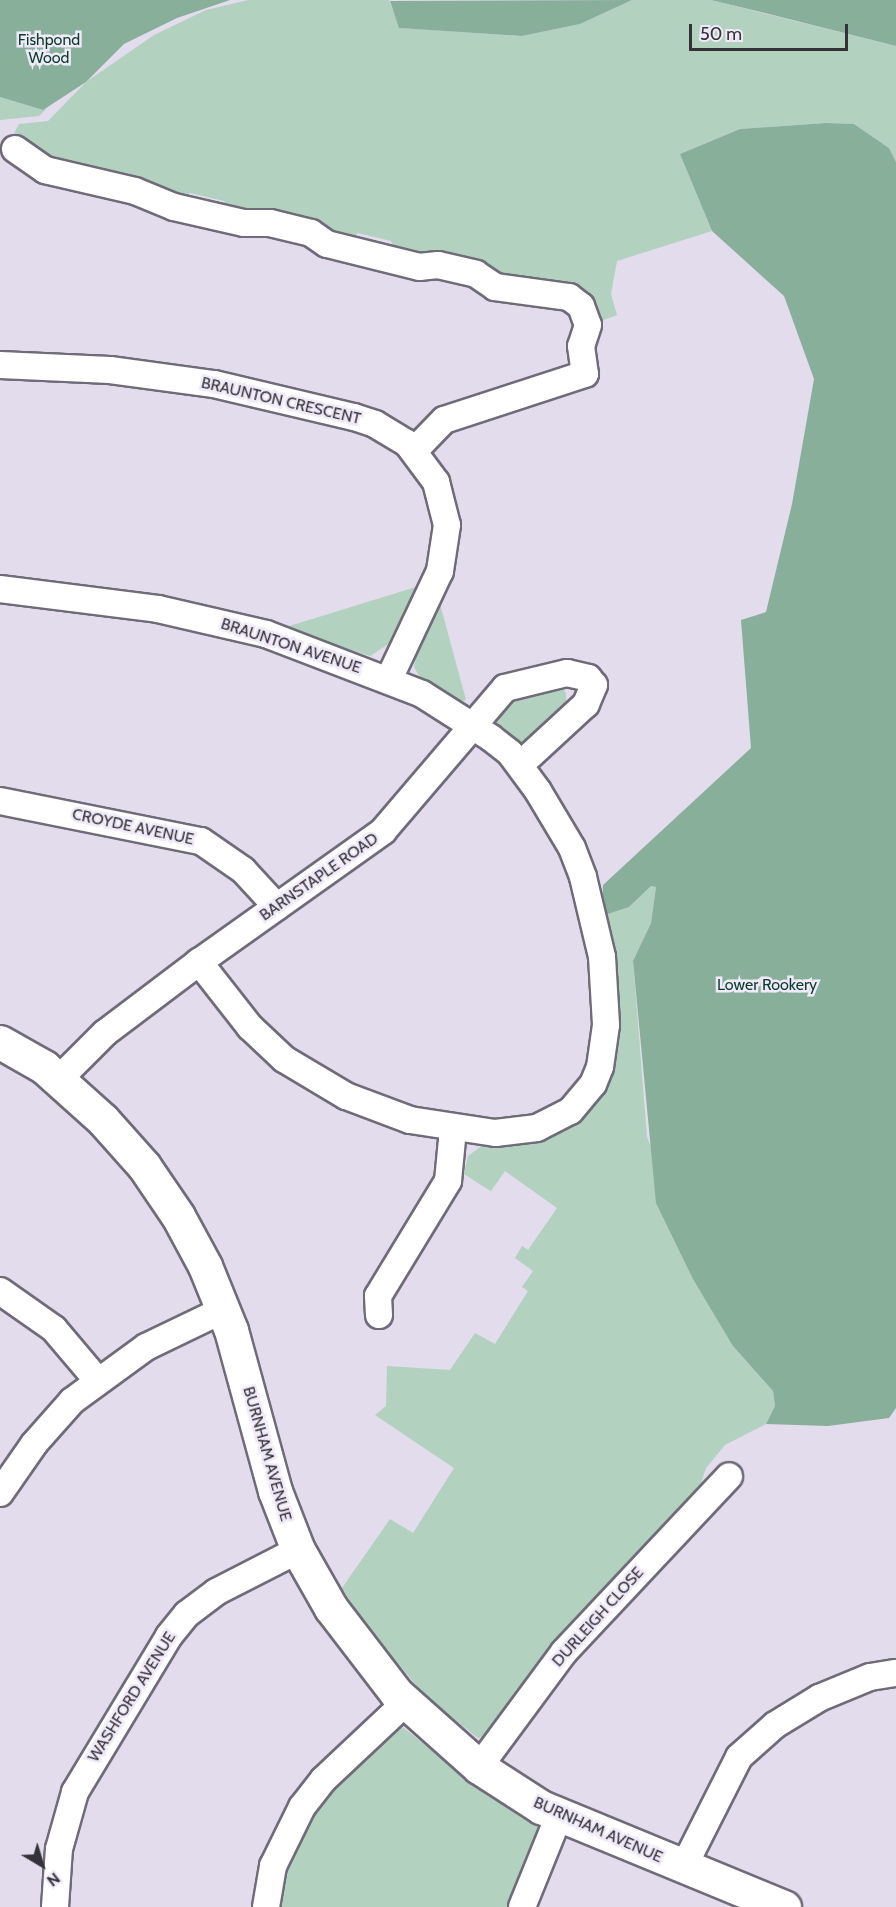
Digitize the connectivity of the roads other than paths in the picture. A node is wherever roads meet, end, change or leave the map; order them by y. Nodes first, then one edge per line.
1 (15, 149) dead end
2 (0, 365) edge
3 (414, 452) junction
4 (0, 589) edge
5 (389, 679) junction
6 (473, 726) junction
7 (520, 765) junction
8 (0, 801) edge
9 (277, 908) junction
10 (199, 962) junction
11 (0, 1042) edge
12 (58, 1079) junction
13 (453, 1129) junction
14 (0, 1291) edge
15 (223, 1310) junction
16 (380, 1315) dead end
17 (98, 1380) junction
18 (729, 1476) dead end
19 (0, 1493) edge
20 (298, 1550) junction
21 (896, 1673) edge
22 (405, 1703) junction
23 (479, 1767) junction
24 (559, 1816) junction
25 (683, 1868) junction
26 (745, 1900) edge
27 (55, 1907) edge
28 (266, 1907) edge
29 (522, 1907) edge
30 (784, 1907) edge

1 - 3 street
2 - 3 street, BRAUNTON CRESCENT
3 - 5 street, BRAUNTON CRESCENT
4 - 5 street, BRAUNTON AVENUE
5 - 6 street, BRAUNTON AVENUE
6 - 7 street, BRAUNTON AVENUE
6 - 7 street, BARNSTAPLE ROAD
6 - 9 street, BARNSTAPLE ROAD
7 - 13 street, BRAUNTON AVENUE
8 - 9 street, CROYDE AVENUE
9 - 10 street, BARNSTAPLE ROAD
10 - 12 street, BARNSTAPLE ROAD
10 - 13 street, BRAUNTON AVENUE
11 - 12 street, BURNHAM AVENUE
12 - 15 street, BURNHAM AVENUE
13 - 16 street
14 - 17 street
15 - 17 street
15 - 20 street, BURNHAM AVENUE
17 - 19 street
18 - 23 street, DURLEIGH CLOSE
20 - 22 street, BURNHAM AVENUE
20 - 27 street, WASHFORD AVENUE
21 - 25 street
22 - 23 street, BURNHAM AVENUE
22 - 28 street
23 - 24 street, BURNHAM AVENUE
24 - 25 street, BURNHAM AVENUE
24 - 29 street
25 - 26 street, BURNHAM AVENUE
26 - 30 street, BURNHAM AVENUE

